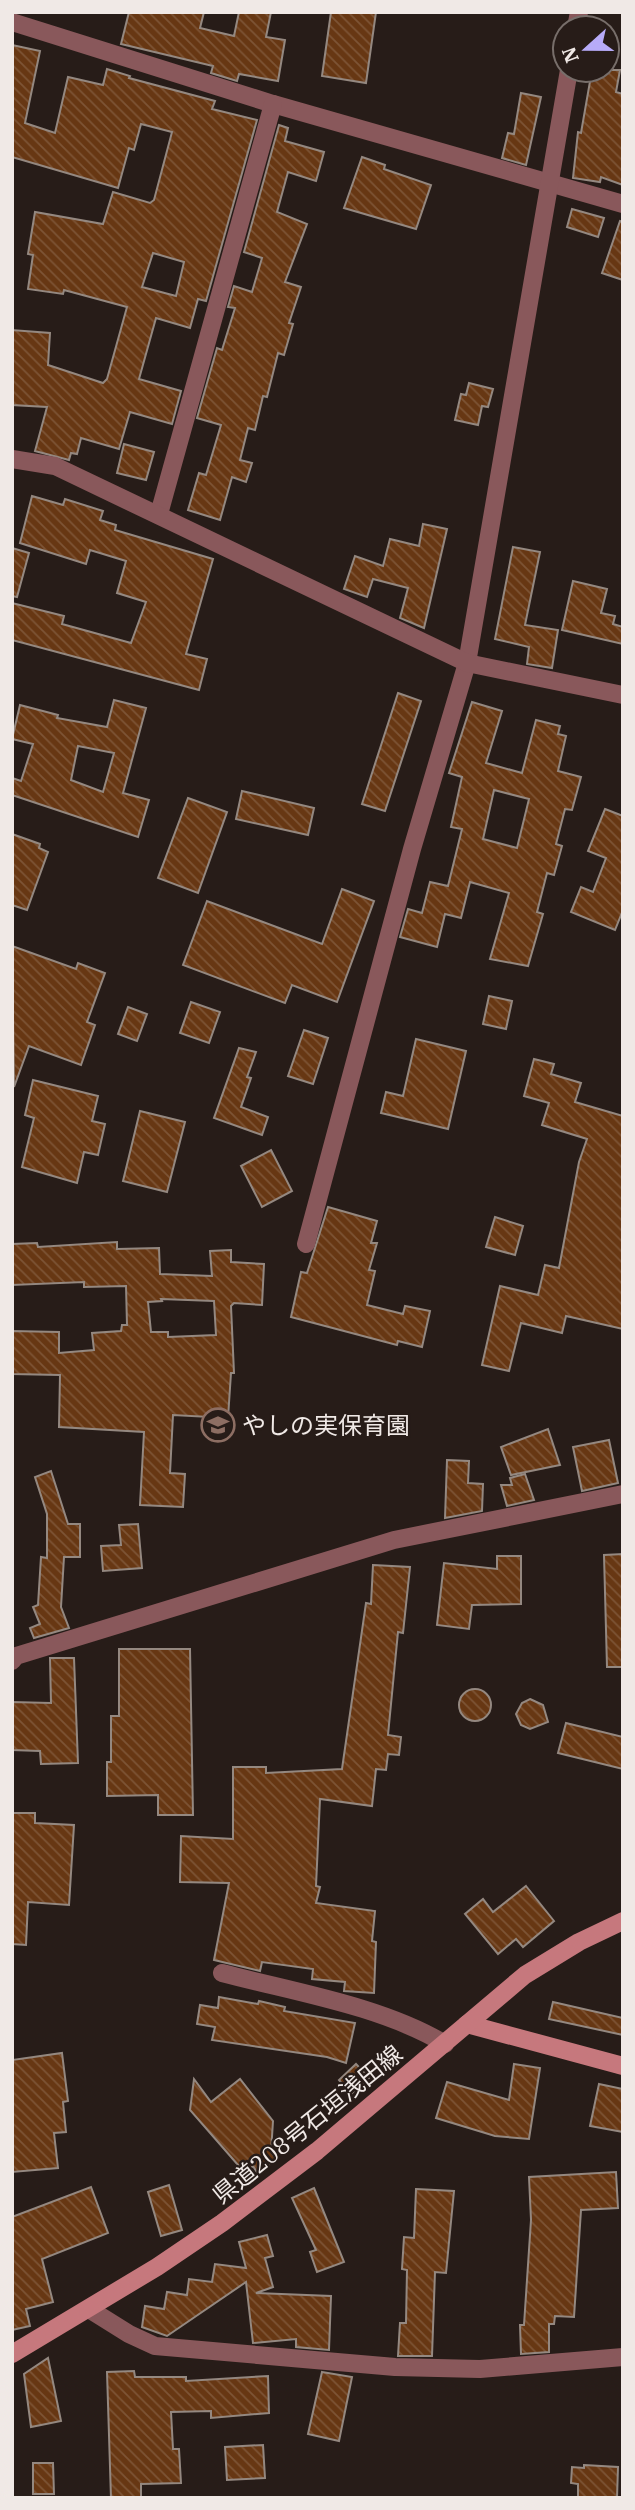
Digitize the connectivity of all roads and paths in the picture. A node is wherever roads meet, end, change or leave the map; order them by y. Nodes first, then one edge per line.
1 (12, 22) edge
2 (567, 84) edge
3 (273, 104) junction
4 (550, 182) junction
5 (623, 204) edge
6 (12, 459) edge
7 (159, 514) junction
8 (467, 663) junction
9 (623, 695) edge
10 (306, 1244) dead end
11 (623, 1494) edge
12 (12, 1661) edge
13 (623, 1922) edge
14 (222, 1973) dead end
15 (467, 2024) junction
16 (444, 2044) junction
17 (623, 2066) edge
18 (89, 2309) junction
19 (12, 2354) edge
20 (623, 2357) edge

1 - 3 street
2 - 4 street
3 - 4 street
3 - 7 street
4 - 5 street
4 - 8 street
6 - 7 street
7 - 8 street
8 - 9 street
8 - 10 street
11 - 12 street
13 - 15 main road, 県道208号石垣浅田線
14 - 16 street
15 - 16 main road, 県道208号石垣浅田線
15 - 17 main road
16 - 18 main road, 県道208号石垣浅田線
18 - 19 main road, 県道208号石垣浅田線
18 - 20 street

